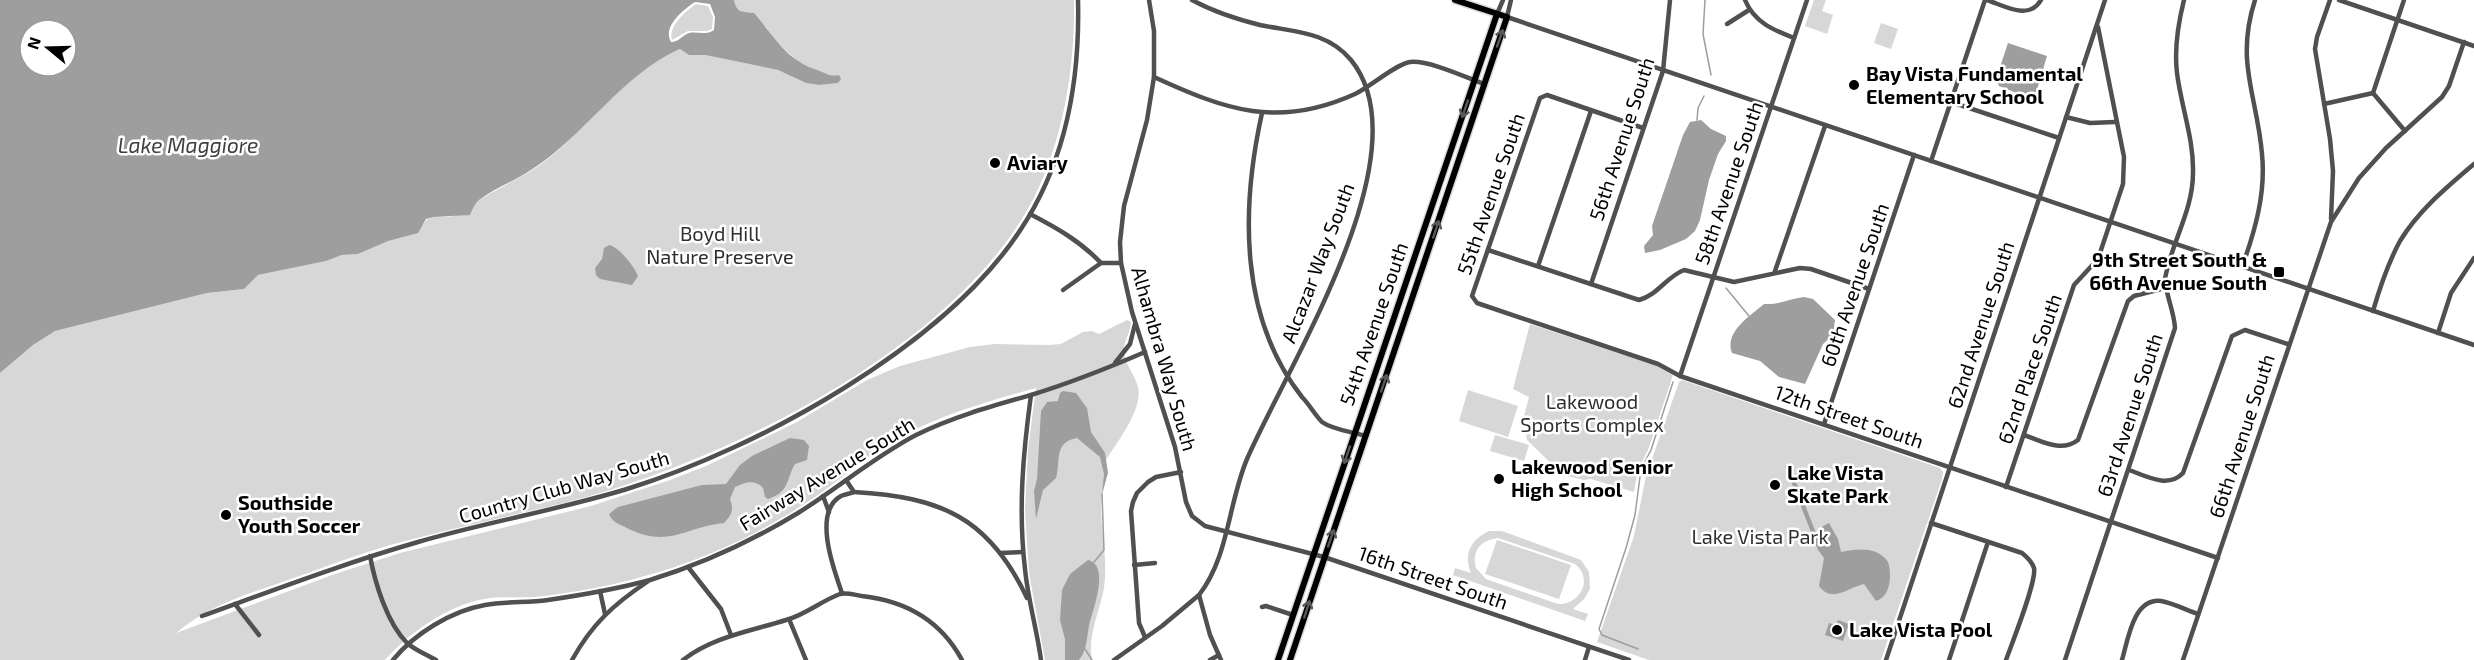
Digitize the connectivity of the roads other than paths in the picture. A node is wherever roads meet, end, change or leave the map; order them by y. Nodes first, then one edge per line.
1 (1078, 0) edge
2 (1149, 0) edge
3 (1192, 0) edge
4 (1455, 0) edge
5 (1503, 0) edge
6 (1511, 0) edge
7 (1670, 0) edge
8 (1745, 0) edge
9 (1807, 0) edge
10 (1986, 0) edge
11 (2041, 0) edge
12 (2105, 0) edge
13 (2184, 0) edge
14 (2255, 0) edge
15 (2330, 0) edge
16 (2338, 0) edge
17 (2404, 0) edge
18 (1749, 10) junction
19 (1497, 14) junction
20 (1506, 17) junction
21 (2397, 20) junction
22 (1727, 24) dead end
23 (2097, 25) junction
24 (1794, 38) junction
25 (2464, 42) junction
26 (2474, 46) edge
27 (1663, 71) junction
28 (1154, 77) junction
29 (1475, 81) junction
30 (1484, 84) junction
31 (1367, 88) junction
32 (2373, 93) junction
33 (1950, 102) junction
34 (2324, 104) junction
35 (1771, 107) junction
36 (1591, 111) junction
37 (1262, 113) junction
38 (2066, 117) junction
39 (2115, 122) junction
40 (1825, 126) junction
41 (1643, 128) junction
42 (2405, 131) junction
43 (2059, 138) junction
44 (1914, 155) junction
45 (1931, 161) junction
46 (2474, 164) edge
47 (2039, 197) junction
48 (1030, 214) junction
49 (2110, 222) junction
50 (2331, 222) junction
51 (2176, 244) junction
52 (1488, 250) junction
53 (2474, 258) edge
54 (1101, 263) junction
55 (1121, 263) junction
56 (1538, 266) junction
57 (2242, 267) junction
58 (1775, 272) junction
59 (1713, 278) junction
60 (1406, 280) junction
61 (1417, 284) junction
62 (1591, 284) junction
63 (2166, 288) junction
64 (1869, 289) junction
65 (2307, 289) junction
66 (1063, 290) dead end
67 (1473, 300) joint
68 (2373, 311) junction
69 (1135, 321) junction
70 (2438, 333) junction
71 (2288, 344) junction
72 (2474, 345) edge
73 (1145, 352) junction
74 (1109, 368) junction
75 (1680, 376) junction
76 (1287, 378) junction
77 (1031, 395) junction
78 (1824, 424) junction
79 (1355, 433) junction
80 (2024, 435) junction
81 (1366, 436) junction
82 (1950, 467) junction
83 (2129, 470) junction
84 (1181, 472) junction
85 (846, 480) junction
86 (2006, 486) junction
87 (855, 492) junction
88 (823, 496) junction
89 (828, 512) junction
90 (2110, 522) junction
91 (1931, 523) junction
92 (1226, 533) junction
93 (1988, 542) junction
94 (1023, 552) junction
95 (1000, 553) junction
96 (1313, 554) junction
97 (370, 556) junction
98 (1324, 557) junction
99 (2218, 558) junction
100 (1155, 563) dead end
101 (1134, 565) junction
102 (688, 567) junction
103 (652, 579) junction
104 (600, 591) junction
105 (842, 593) junction
106 (1199, 595) junction
107 (235, 604) junction
108 (1030, 605) junction
109 (1262, 608) dead end
110 (605, 614) junction
111 (2198, 614) junction
112 (1293, 615) junction
113 (202, 616) dead end
114 (789, 619) junction
115 (259, 635) dead end
116 (731, 635) junction
117 (1145, 637) junction
118 (408, 644) junction
119 (1589, 646) junction
120 (1220, 657) edge
121 (1116, 659) edge
122 (393, 660) edge
123 (436, 660) edge
124 (573, 660) edge
125 (683, 660) edge
126 (806, 660) edge
127 (962, 660) edge
128 (1041, 660) edge
129 (1210, 660) edge
130 (1278, 660) edge
131 (1290, 660) edge
132 (1584, 660) edge
133 (1629, 660) edge
134 (1886, 660) edge
135 (1949, 660) edge
136 (2006, 660) edge
137 (2064, 660) edge
138 (2122, 660) edge
139 (2183, 660) edge

1 - 48 street, Country Club Way South
2 - 28 street, Alhambra Way South
3 - 31 street, Alcazar Way South
4 - 19 main road
5 - 19 street, 54th Avenue South
6 - 20 street, 54th Avenue South
7 - 27 street, 56th Avenue South
8 - 18 street
9 - 24 street, 58th Avenue South
10 - 11 street
10 - 33 street
12 - 23 street, 62nd Avenue South
13 - 51 street, 63rd Avenue South
14 - 57 street
15 - 34 street
16 - 21 street
17 - 21 street
18 - 22 street
18 - 24 street
19 - 20 main road
19 - 29 main road, 54th Avenue South
20 - 27 street
30 -> 20 main road, 54th Avenue South
21 - 25 street
21 - 32 street
23 - 38 street, 62nd Avenue South
23 - 39 street, 62nd Place South
24 - 35 street, 58th Avenue South
25 - 26 street
25 - 42 street
27 - 35 street
27 - 41 street, 56th Avenue South
28 - 37 street
28 - 55 street, Alhambra Way South
29 - 30 street
29 - 31 street
29 -> 60 main road, 54th Avenue South
61 -> 30 main road, 54th Avenue South
31 - 37 street
31 - 76 street, Alcazar Way South
32 - 34 street
32 - 42 street
33 - 43 street
33 - 45 street
34 - 50 street
35 - 40 street
35 - 59 street, 58th Avenue South
36 - 41 street
36 - 52 street, 55th Avenue South
36 - 56 street
37 - 76 street
38 - 39 street
38 - 43 street, 62nd Avenue South
39 - 49 street, 62nd Place South
40 - 44 street
40 - 58 street
41 - 62 street, 56th Avenue South
42 - 50 street
43 - 47 street, 62nd Avenue South
44 - 45 street
44 - 64 street, 60th Avenue South
45 - 47 street
46 - 68 street
47 - 49 street
47 - 82 street, 62nd Avenue South
48 - 54 street
48 - 97 street, Country Club Way South
49 - 51 street
49 - 80 street, 62nd Place South
50 - 65 street, 66th Avenue South
51 - 57 street
51 - 63 street, 63rd Avenue South
52 - 56 street
52 - 67 street, 55th Avenue South
53 - 70 street
54 - 55 street
54 - 66 street
55 - 69 street, Alhambra Way South
56 - 62 street
57 - 65 street
58 - 59 street
58 - 64 street
59 - 62 street
59 - 75 street, 58th Avenue South
60 - 61 street
60 - 79 main road, 54th Avenue South
81 -> 61 main road, 54th Avenue South
63 - 80 street
63 - 83 street, 63rd Avenue South
64 - 78 street, 60th Avenue South
65 - 68 street
65 - 71 street, 66th Avenue South
67 - 75 street, 12th Street South
68 - 70 street
69 - 73 street, Alhambra Way South
69 - 74 street
70 - 72 street
71 - 83 street
71 - 99 street, 66th Avenue South
73 - 74 street, Fairway Avenue South
73 - 84 street, Alhambra Way South
74 - 77 street, Fairway Avenue South
75 - 78 street, 12th Street South
76 - 79 street
76 - 92 street, Alcazar Way South
77 - 85 street, Fairway Avenue South
77 - 94 street
78 - 82 street, 12th Street South
79 - 81 street
79 -> 96 main road, 54th Avenue South
80 - 86 street, 62nd Place South
98 -> 81 main road, 54th Avenue South
82 - 86 street, 12th Street South
82 - 91 street, 62nd Avenue South
83 - 90 street, 63rd Avenue South
84 - 92 street, Alhambra Way South
84 - 101 street
85 - 87 street
85 - 88 street, Fairway Avenue South
86 - 90 street, 12th Street South
87 - 89 street
87 - 95 street
88 - 89 street
88 - 102 street, Fairway Avenue South
89 - 105 street
90 - 99 street, 12th Street South
90 - 137 street, 63rd Avenue South
91 - 93 street
91 - 134 street, 62nd Avenue South
92 - 96 street, 16th Street South
92 - 106 street
93 - 135 street
93 - 136 street
94 - 95 street
94 - 108 street
95 - 108 street
96 - 98 street, 16th Street South
96 - 112 main road, 54th Avenue South
97 - 107 street, Country Club Way South
97 - 118 street
98 - 119 street, 16th Street South
131 -> 98 main road, 54th Avenue South
99 - 111 street, 66th Avenue South
100 - 101 street
101 - 117 street
102 - 103 street, Fairway Avenue South
102 - 116 street
103 - 104 street, Fairway Avenue South
103 - 110 street
104 - 110 street
104 - 118 street, Fairway Avenue South
105 - 114 street
105 - 127 street
106 - 117 street
106 - 120 street
107 - 113 street, Country Club Way South
107 - 115 street
108 - 128 street
109 - 112 street
110 - 124 street
111 - 138 street
111 - 139 street, 66th Avenue South
112 - 130 main road, 54th Avenue South
114 - 116 street
114 - 126 street
116 - 125 street
117 - 121 street
118 - 122 street, Fairway Avenue South
118 - 123 street
119 - 132 street
119 - 133 street, 16th Street South
120 - 129 street

